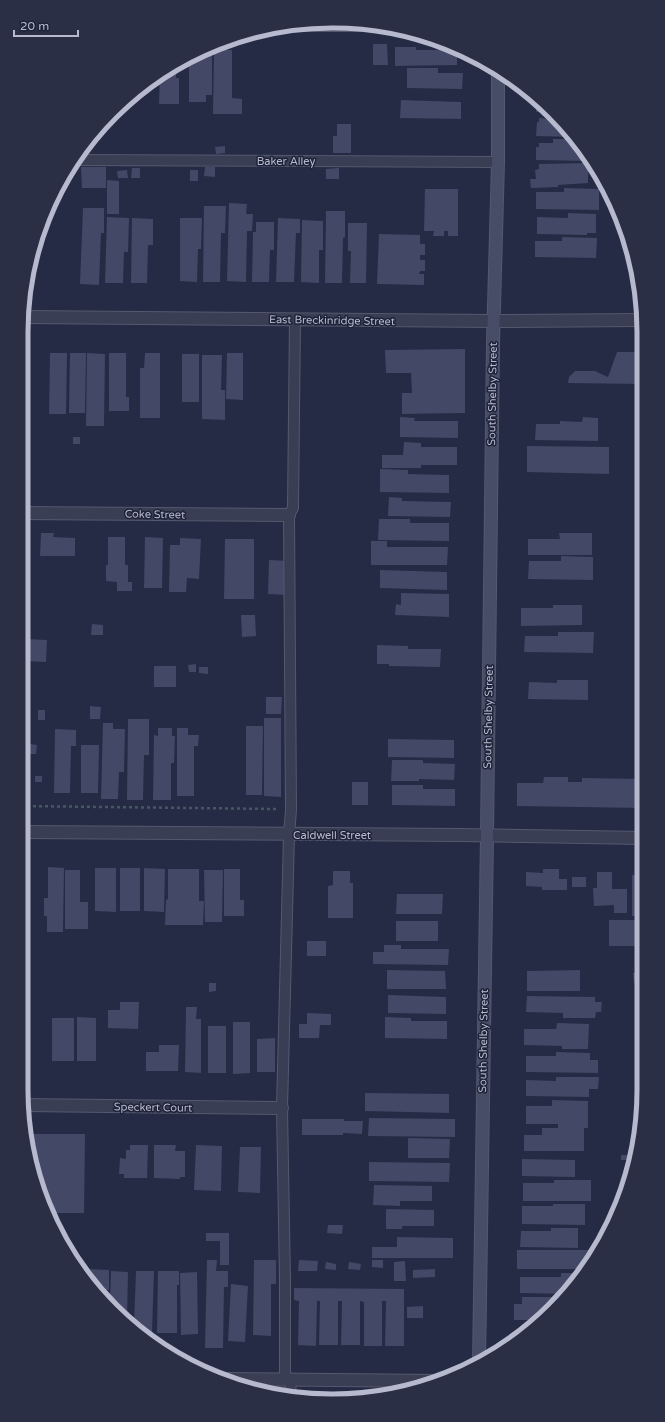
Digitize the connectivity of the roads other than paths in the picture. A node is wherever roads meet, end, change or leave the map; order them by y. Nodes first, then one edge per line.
1 (498, 77) edge
2 (81, 160) edge
3 (498, 162) junction
4 (29, 317) edge
5 (295, 319) junction
6 (636, 320) edge
7 (493, 322) junction
8 (28, 512) edge
9 (290, 514) junction
10 (28, 832) edge
11 (289, 835) junction
12 (487, 836) junction
13 (637, 838) edge
14 (29, 1105) edge
15 (282, 1108) junction
16 (479, 1356) edge
17 (238, 1379) edge
18 (288, 1379) junction
19 (421, 1381) edge
20 (289, 1390) edge

1 - 3 main road, South Shelby Street
2 - 3 lane, Baker Alley
3 - 7 main road, South Shelby Street
4 - 5 street, East Breckinridge Street
5 - 7 street, East Breckinridge Street
5 - 9 lane
6 - 7 street, East Breckinridge Street
7 - 12 main road, South Shelby Street
8 - 9 street, Coke Street
9 - 11 lane
10 - 11 street, Caldwell Street
11 - 12 street, Caldwell Street
11 - 15 lane
12 - 13 street, Caldwell Street
12 - 16 main road, South Shelby Street
14 - 15 street, Speckert Court
15 - 18 lane
17 - 18 street
18 - 19 street
18 - 20 lane

